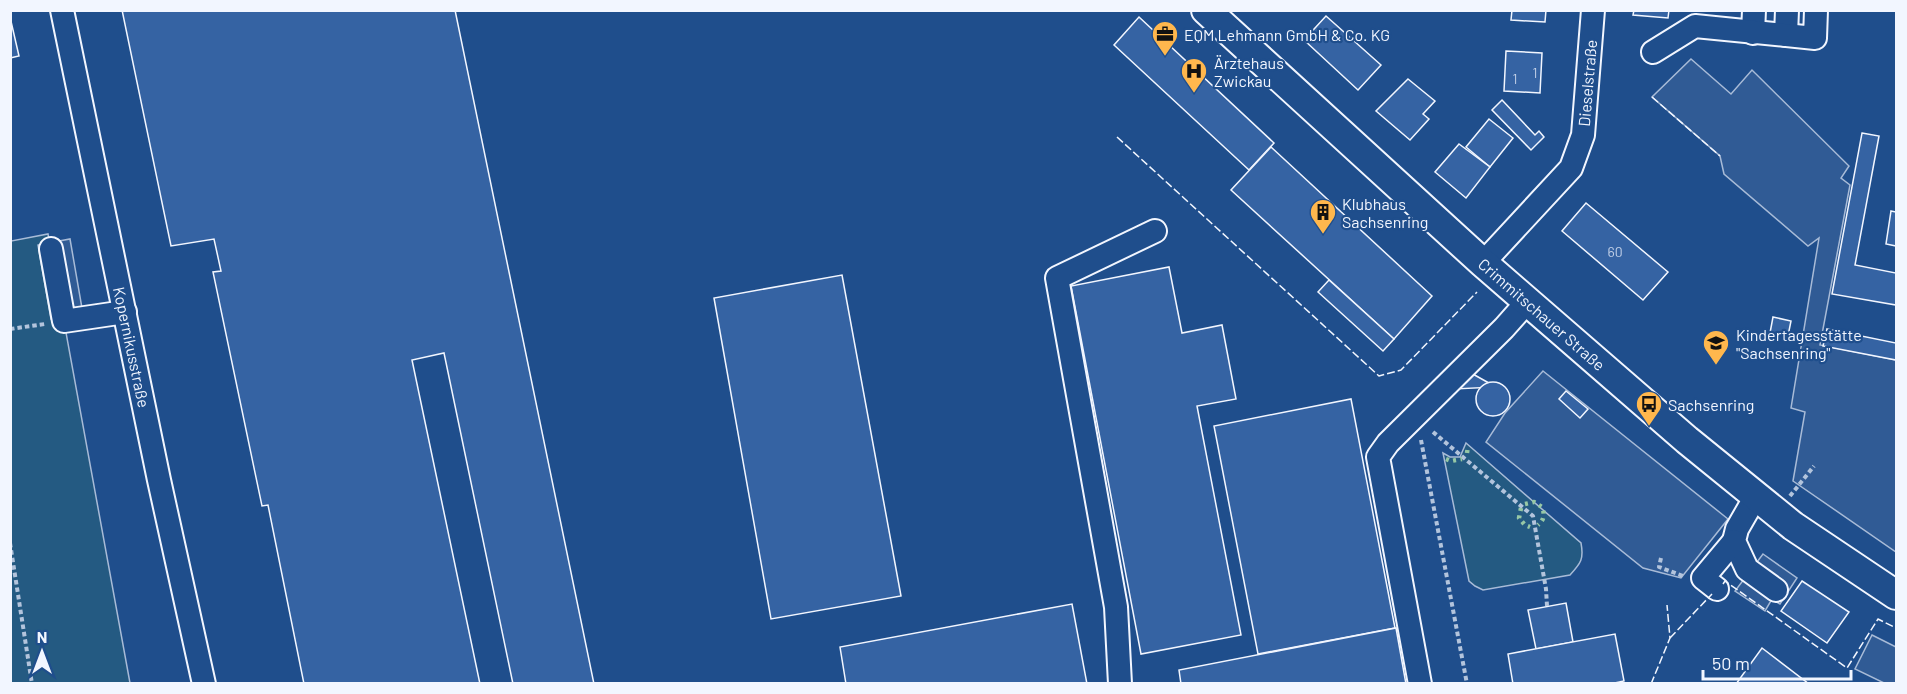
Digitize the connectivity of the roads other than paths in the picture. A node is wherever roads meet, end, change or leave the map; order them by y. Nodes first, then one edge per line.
1 (62, 10) edge
2 (1206, 10) edge
3 (1593, 10) edge
4 (1754, 10) edge
5 (1787, 10) edge
6 (1816, 10) edge
7 (1753, 33) junction
8 (1786, 35) junction
9 (1653, 52) dead end
10 (1155, 231) dead end
11 (51, 249) dead end
12 (1483, 263) junction
13 (1527, 302) junction
14 (125, 312) junction
15 (1756, 496) junction
16 (1734, 541) junction
17 (1717, 589) dead end
18 (1776, 590) dead end
19 (1896, 595) edge
20 (204, 684) edge
21 (1120, 684) edge
22 (1420, 684) edge

1 - 14 street, Kopernikusstraße
2 - 12 main road, Crimmitschauer Straße
3 - 12 street, Dieselstraße
4 - 7 street
5 - 8 street
6 - 8 street
7 - 8 street
7 - 9 street
10 - 21 street
11 - 14 street
12 - 13 main road, Crimmitschauer Straße
13 - 15 main road, Crimmitschauer Straße
13 - 22 street
14 - 20 street, Kopernikusstraße
15 - 16 street
15 - 19 main road, Crimmitschauer Straße
16 - 17 street
16 - 18 street

